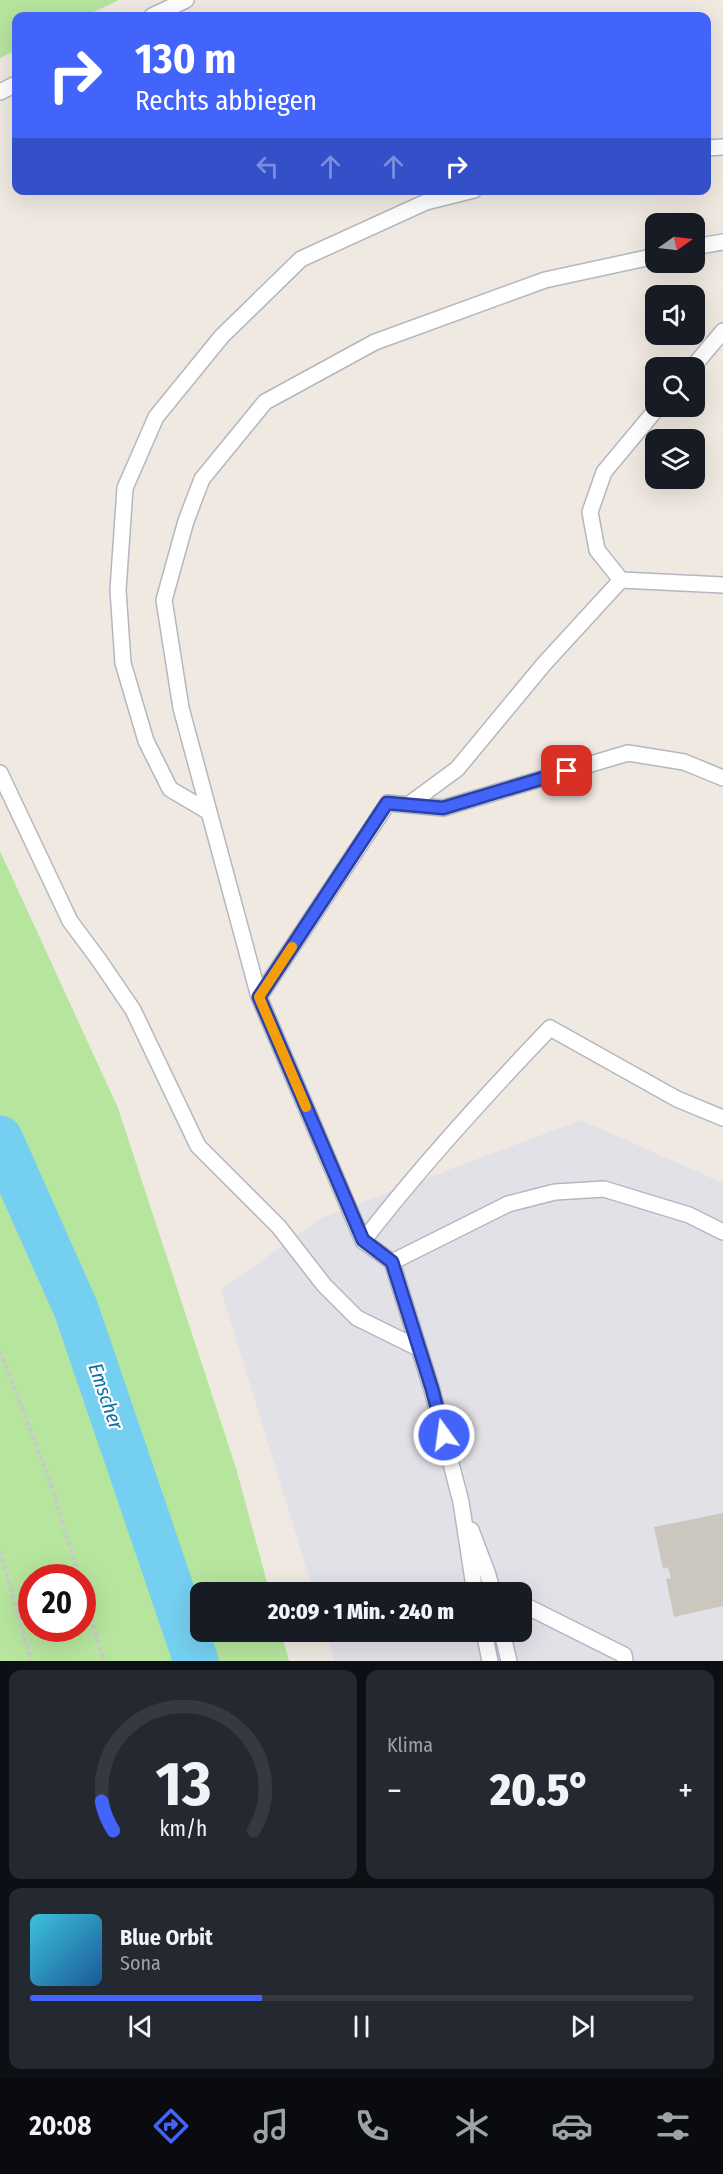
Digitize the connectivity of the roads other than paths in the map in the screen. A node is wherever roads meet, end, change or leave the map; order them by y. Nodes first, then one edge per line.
1 (186, 0) edge
2 (160, 12) edge
3 (454, 195) edge
4 (723, 242) edge
5 (705, 245) edge
6 (645, 258) edge
7 (723, 331) edge
8 (701, 357) edge
9 (651, 417) edge
10 (621, 580) junction
11 (723, 585) edge
12 (0, 773) edge
13 (723, 778) edge
14 (408, 805) junction
15 (209, 812) junction
16 (259, 997) junction
17 (723, 1118) edge
18 (723, 1232) edge
19 (363, 1240) junction
20 (392, 1262) junction
21 (418, 1348) junction
22 (461, 1502) junction
23 (473, 1582) edge
24 (491, 1582) edge
25 (532, 1609) edge
26 (486, 1642) edge
27 (504, 1642) edge
28 (490, 1661) edge
29 (509, 1661) edge
30 (626, 1661) edge

1 - 2 lane
3 - 15 lane
4 - 5 lane
6 - 15 lane
7 - 8 lane
9 - 10 lane
10 - 11 lane
10 - 14 lane
12 - 21 lane
13 - 14 lane
14 - 16 lane
15 - 16 lane
16 - 19 lane
17 - 19 lane
18 - 20 lane
19 - 20 lane
20 - 21 lane
21 - 22 lane
22 - 23 lane
22 - 24 lane
25 - 30 lane
26 - 28 lane
27 - 29 lane

